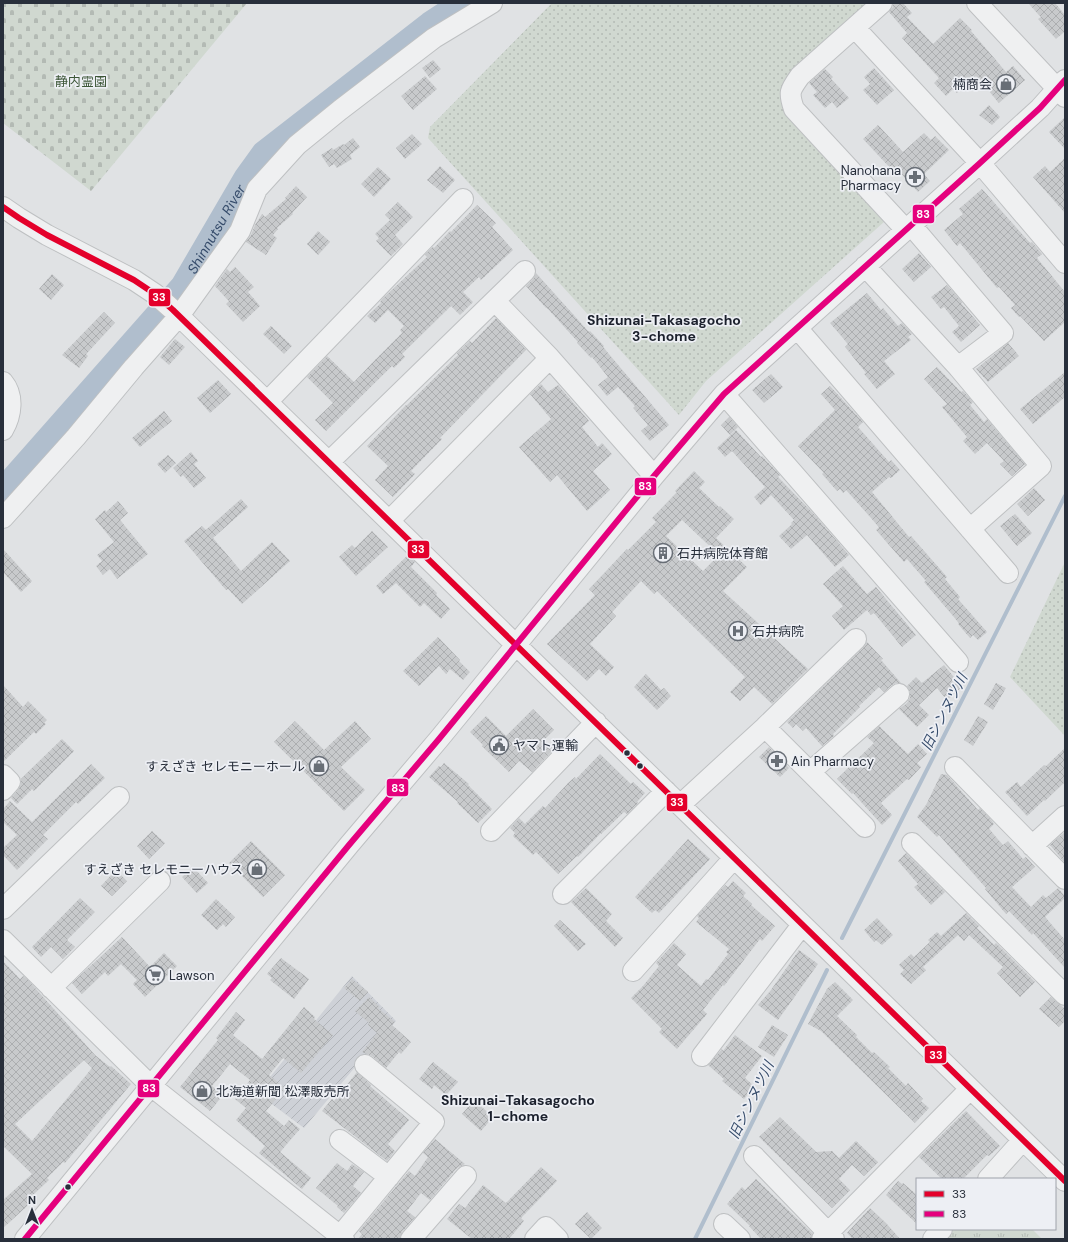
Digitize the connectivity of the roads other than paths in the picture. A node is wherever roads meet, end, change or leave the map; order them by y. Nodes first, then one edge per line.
1 (492, 3) edge
2 (882, 3) edge
3 (985, 6) edge
4 (855, 28) junction
5 (1062, 88) edge
6 (980, 163) junction
7 (463, 199) dead end
8 (3, 207) edge
9 (908, 227) junction
10 (1065, 263) edge
11 (865, 266) junction
12 (525, 271) dead end
13 (496, 301) junction
14 (176, 313) junction
15 (797, 328) junction
16 (550, 358) junction
17 (958, 367) junction
18 (3, 382) edge
19 (724, 394) junction
20 (267, 402) junction
21 (3, 430) edge
22 (329, 462) junction
23 (654, 476) junction
24 (3, 518) edge
25 (389, 521) junction
26 (970, 529) junction
27 (1008, 573) dead end
28 (856, 639) dead end
29 (516, 645) junction
30 (958, 662) dead end
31 (899, 694) dead end
32 (596, 722) junction
33 (765, 727) junction
34 (955, 767) dead end
35 (810, 772) junction
36 (3, 775) edge
37 (3, 790) edge
38 (666, 791) junction
39 (119, 796) dead end
40 (680, 805) junction
41 (1065, 816) edge
42 (865, 827) dead end
43 (491, 831) dead end
44 (912, 843) dead end
45 (1032, 846) junction
46 (734, 858) junction
47 (1065, 879) edge
48 (160, 881) dead end
49 (563, 894) dead end
50 (3, 909) edge
51 (802, 925) junction
52 (3, 940) edge
53 (633, 971) dead end
54 (51, 988) junction
55 (1065, 995) edge
56 (702, 1056) dead end
57 (365, 1065) dead end
58 (151, 1086) junction
59 (970, 1089) junction
60 (340, 1140) dead end
61 (1023, 1140) junction
62 (754, 1156) dead end
63 (466, 1176) dead end
64 (389, 1177) junction
65 (989, 1178) edge
66 (1065, 1181) edge
67 (724, 1224) dead end
68 (941, 1230) edge
69 (828, 1237) edge
70 (342, 1238) edge
71 (25, 1239) edge
72 (411, 1239) edge
73 (535, 1239) edge
74 (558, 1239) edge
75 (740, 1239) edge
76 (933, 1239) edge

1 - 14 street
2 - 4 street
3 - 5 street
4 - 6 street
4 - 9 street
5 - 6 street
6 - 9 street
6 - 10 street
7 - 20 street
8 - 14 street
9 - 11 street
9 - 17 street
11 - 15 street
11 - 17 street
12 - 13 street
13 - 16 street
13 - 22 street
14 - 20 street
14 - 24 street
15 - 19 street
15 - 26 street
16 - 23 street
16 - 25 street
17 - 26 street
18 - 21 street
19 - 23 street
19 - 30 street
20 - 22 street
22 - 25 street
23 - 29 street
25 - 29 street
26 - 27 street
28 - 33 street
29 - 32 street
29 - 58 street
31 - 35 street
32 - 38 street
32 - 43 street
33 - 35 street
33 - 40 street
34 - 45 street
35 - 42 street
36 - 37 street
38 - 40 street
38 - 49 street
39 - 50 street
40 - 46 street
41 - 45 street
44 - 55 street
45 - 47 street
46 - 51 street
46 - 53 street
48 - 54 street
51 - 56 street
51 - 59 street
52 - 54 street
54 - 58 street
57 - 64 street
58 - 70 street
58 - 71 street
59 - 61 street
59 - 69 street
60 - 64 street
61 - 65 street
61 - 66 street
62 - 69 street
63 - 72 street
64 - 70 street
67 - 75 street
68 - 76 street
73 - 74 street

